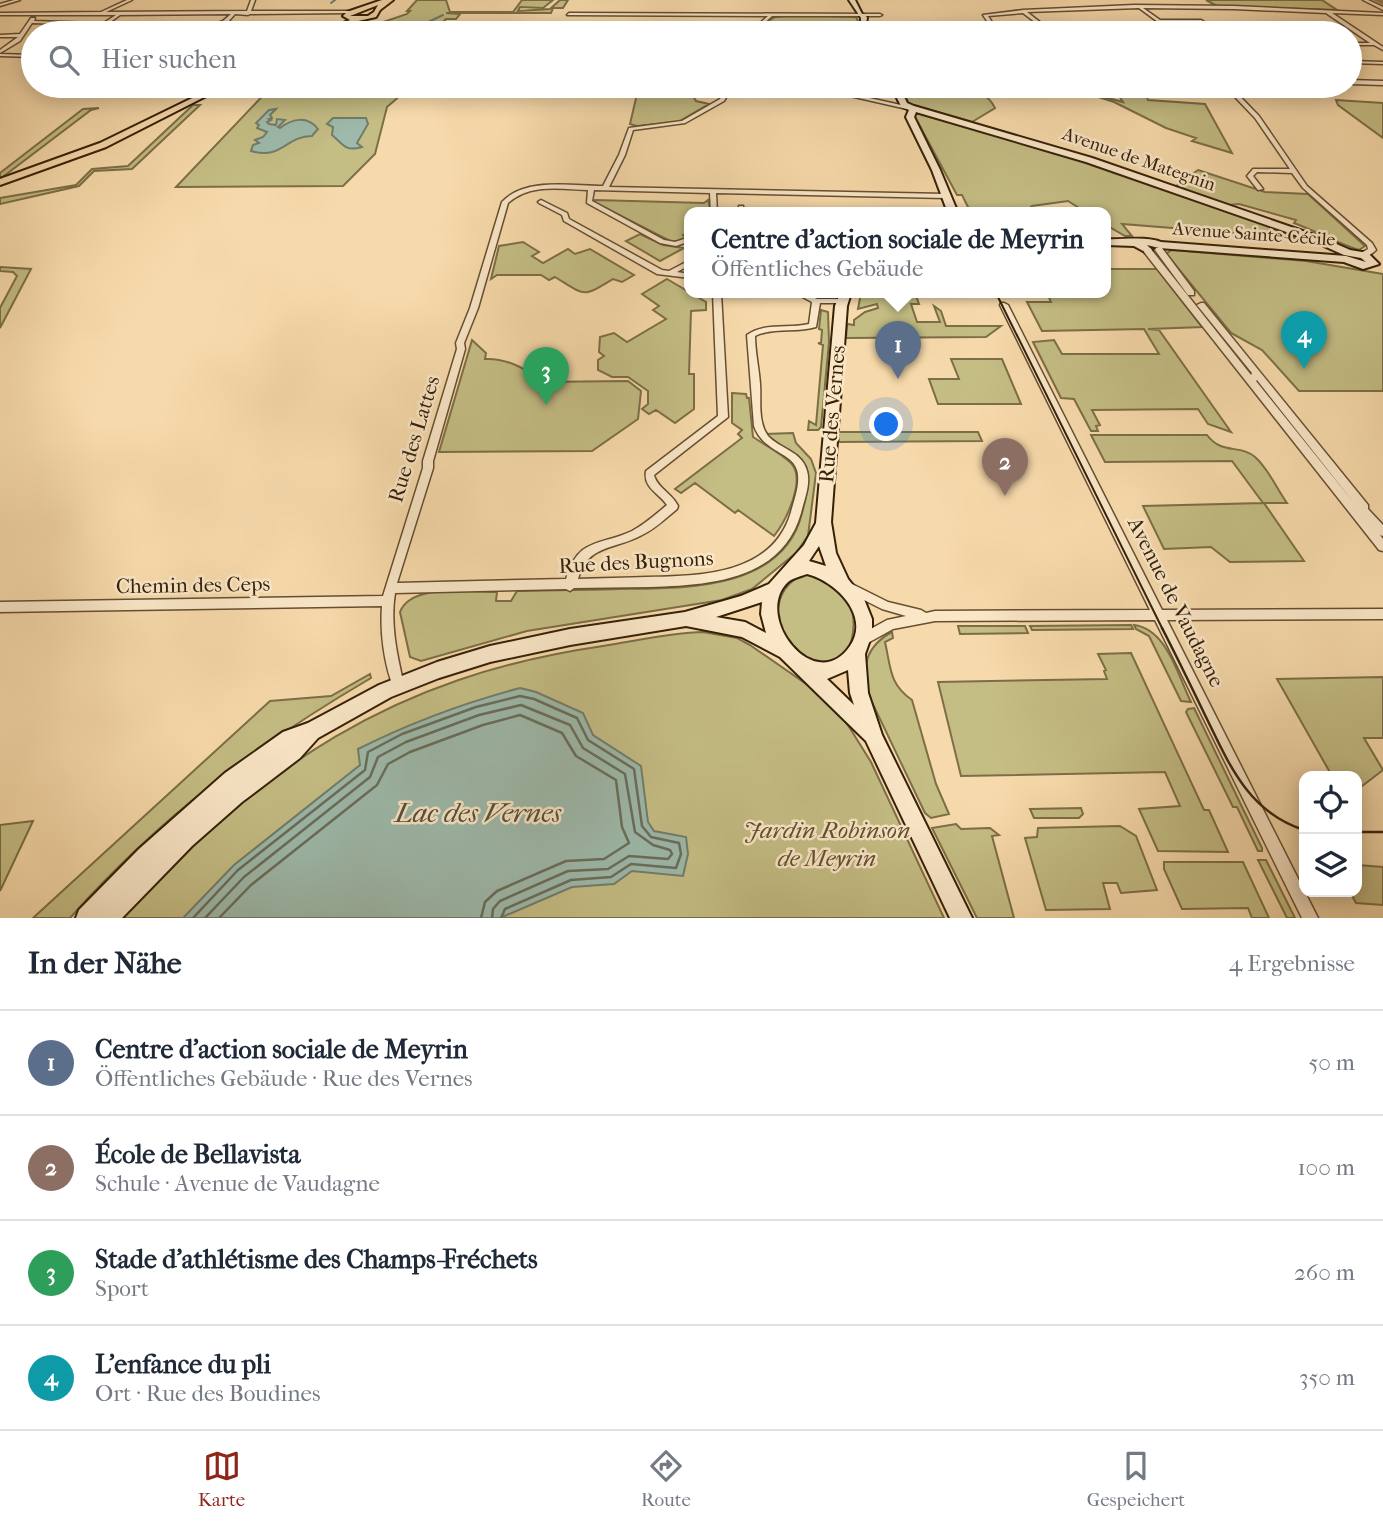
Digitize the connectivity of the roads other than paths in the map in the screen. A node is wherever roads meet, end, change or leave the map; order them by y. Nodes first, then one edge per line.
1 (18, 0) edge
2 (130, 0) edge
3 (138, 0) edge
4 (253, 0) edge
5 (388, 0) edge
6 (852, 0) edge
7 (1365, 0) edge
8 (1, 5) edge
9 (192, 6) dead end
10 (61, 7) dead end
11 (1141, 7) junction
12 (365, 9) junction
13 (1062, 9) junction
14 (375, 10) junction
15 (1327, 11) junction
16 (1023, 12) junction
17 (1383, 12) edge
18 (0, 14) edge
19 (38, 14) junction
20 (47, 14) junction
21 (100, 14) junction
22 (109, 14) junction
23 (119, 14) junction
24 (181, 14) junction
25 (233, 14) junction
26 (248, 14) junction
27 (569, 14) dead end
28 (347, 15) junction
29 (860, 15) junction
30 (880, 15) dead end
31 (770, 16) junction
32 (1073, 17) dead end
33 (358, 19) junction
34 (31, 21) edge
35 (109, 21) edge
36 (226, 21) edge
37 (339, 21) edge
38 (353, 21) edge
39 (764, 21) edge
40 (863, 21) edge
41 (989, 21) edge
42 (1035, 21) edge
43 (1159, 21) joint
44 (1201, 21) dead end
45 (1342, 21) edge
46 (21, 35) edge
47 (1362, 35) edge
48 (0, 36) edge
49 (21, 36) edge
50 (1362, 44) edge
51 (1377, 45) junction
52 (1383, 49) edge
53 (0, 54) edge
54 (21, 55) edge
55 (1362, 62) edge
56 (1383, 63) edge
57 (1362, 82) edge
58 (1383, 83) edge
59 (198, 98) edge
60 (723, 98) edge
61 (865, 98) edge
62 (904, 98) edge
63 (1240, 98) edge
64 (911, 108) junction
65 (1293, 171) junction
66 (0, 182) edge
67 (591, 188) junction
68 (605, 189) junction
69 (1260, 189) dead end
70 (713, 191) junction
71 (945, 197) junction
72 (541, 202) dead end
73 (714, 207) edge
74 (950, 207) edge
75 (684, 241) edge
76 (1111, 243) edge
77 (1151, 247) junction
78 (1347, 256) junction
79 (1364, 256) junction
80 (684, 265) edge
81 (1378, 265) edge
82 (671, 273) junction
83 (684, 275) edge
84 (717, 298) edge
85 (810, 298) edge
86 (841, 299) edge
87 (816, 301) junction
88 (1004, 305) dead end
89 (1255, 378) junction
90 (1345, 499) junction
91 (1364, 508) junction
92 (823, 522) junction
93 (1383, 532) edge
94 (1383, 547) edge
95 (788, 573) junction
96 (845, 584) junction
97 (570, 586) junction
98 (774, 589) junction
99 (388, 595) junction
100 (0, 607) edge
101 (1158, 613) junction
102 (1383, 614) edge
103 (925, 616) junction
104 (685, 620) junction
105 (859, 646) junction
106 (783, 650) junction
107 (798, 663) junction
108 (398, 685) junction
109 (313, 731) junction
110 (874, 738) junction
111 (87, 918) edge
112 (107, 918) edge
113 (961, 918) edge
114 (1310, 918) edge

1 - 8 street
2 - 21 street
3 - 22 street
4 - 26 street
5 - 12 main road
5 - 14 main road
6 - 29 main road
7 - 17 street
9 - 24 street
10 - 20 street
11 - 13 street
11 - 15 street
11 - 43 street
12 - 14 main road
12 - 28 main road
13 - 16 street
13 - 32 street
14 - 33 main road
15 - 17 street
15 - 45 street
16 - 41 street
16 - 42 street
18 - 19 street
19 - 20 street
19 - 34 street
20 - 21 street
21 - 22 street
22 - 23 street
23 - 24 street
23 - 35 street
24 - 25 street
25 - 26 street
25 - 36 street
26 - 28 street
27 - 31 street
28 - 33 main road
28 - 37 main road
29 - 30 street
29 - 31 street
29 - 40 main road
31 - 39 street
33 - 38 main road
43 - 44 street
46 - 48 street
47 - 51 street
49 - 53 street
50 - 51 street
51 - 52 street
53 - 54 street
55 - 56 street
57 - 58 street
59 - 66 main road
60 - 68 street
61 - 64 street, Avenue de Mategnin
62 - 64 main road
63 - 65 street
64 - 71 main road
64 - 78 main road, Avenue de Mategnin
65 - 69 street
65 - 79 street
67 - 68 street, Rue des Lattes
67 - 75 street
67 - 99 street, Rue des Lattes
68 - 70 street, Rue des Lattes
70 - 71 street, Rue des Lattes
70 - 73 street
71 - 74 main road
72 - 82 street
76 - 77 main road, Avenue Sainte-Cécile
77 - 78 main road, Avenue Sainte-Cécile
77 - 89 street
78 - 79 main road
78 - 81 main road
79 - 81 main road
80 - 82 street
82 - 83 street
84 - 97 street
85 - 87 street
86 - 87 street
86 - 92 main road, Rue des Vernes
87 - 97 street, Rue des Bugnons
88 - 101 street, Avenue de Vaudagne
89 - 90 street
89 - 91 street
90 - 91 street
90 - 94 street
91 - 93 street
92 - 95 main road, Rue des Vernes
92 - 96 main road, Rue des Vernes
95 - 96 main road
95 - 98 main road
96 - 103 street
96 - 105 main road
97 - 99 street, Rue des Bugnons
98 - 104 main road
98 - 106 main road
99 - 100 street, Chemin des Ceps
99 - 108 street, Rue des Lattes
101 - 102 street
101 - 103 street
101 - 114 street, Avenue de Vaudagne
103 - 105 street
104 - 106 main road
104 - 108 main road
105 - 107 main road
105 - 110 main road
106 - 107 main road
107 - 110 main road
108 - 109 main road
109 - 111 main road
109 - 112 main road
110 - 113 main road

